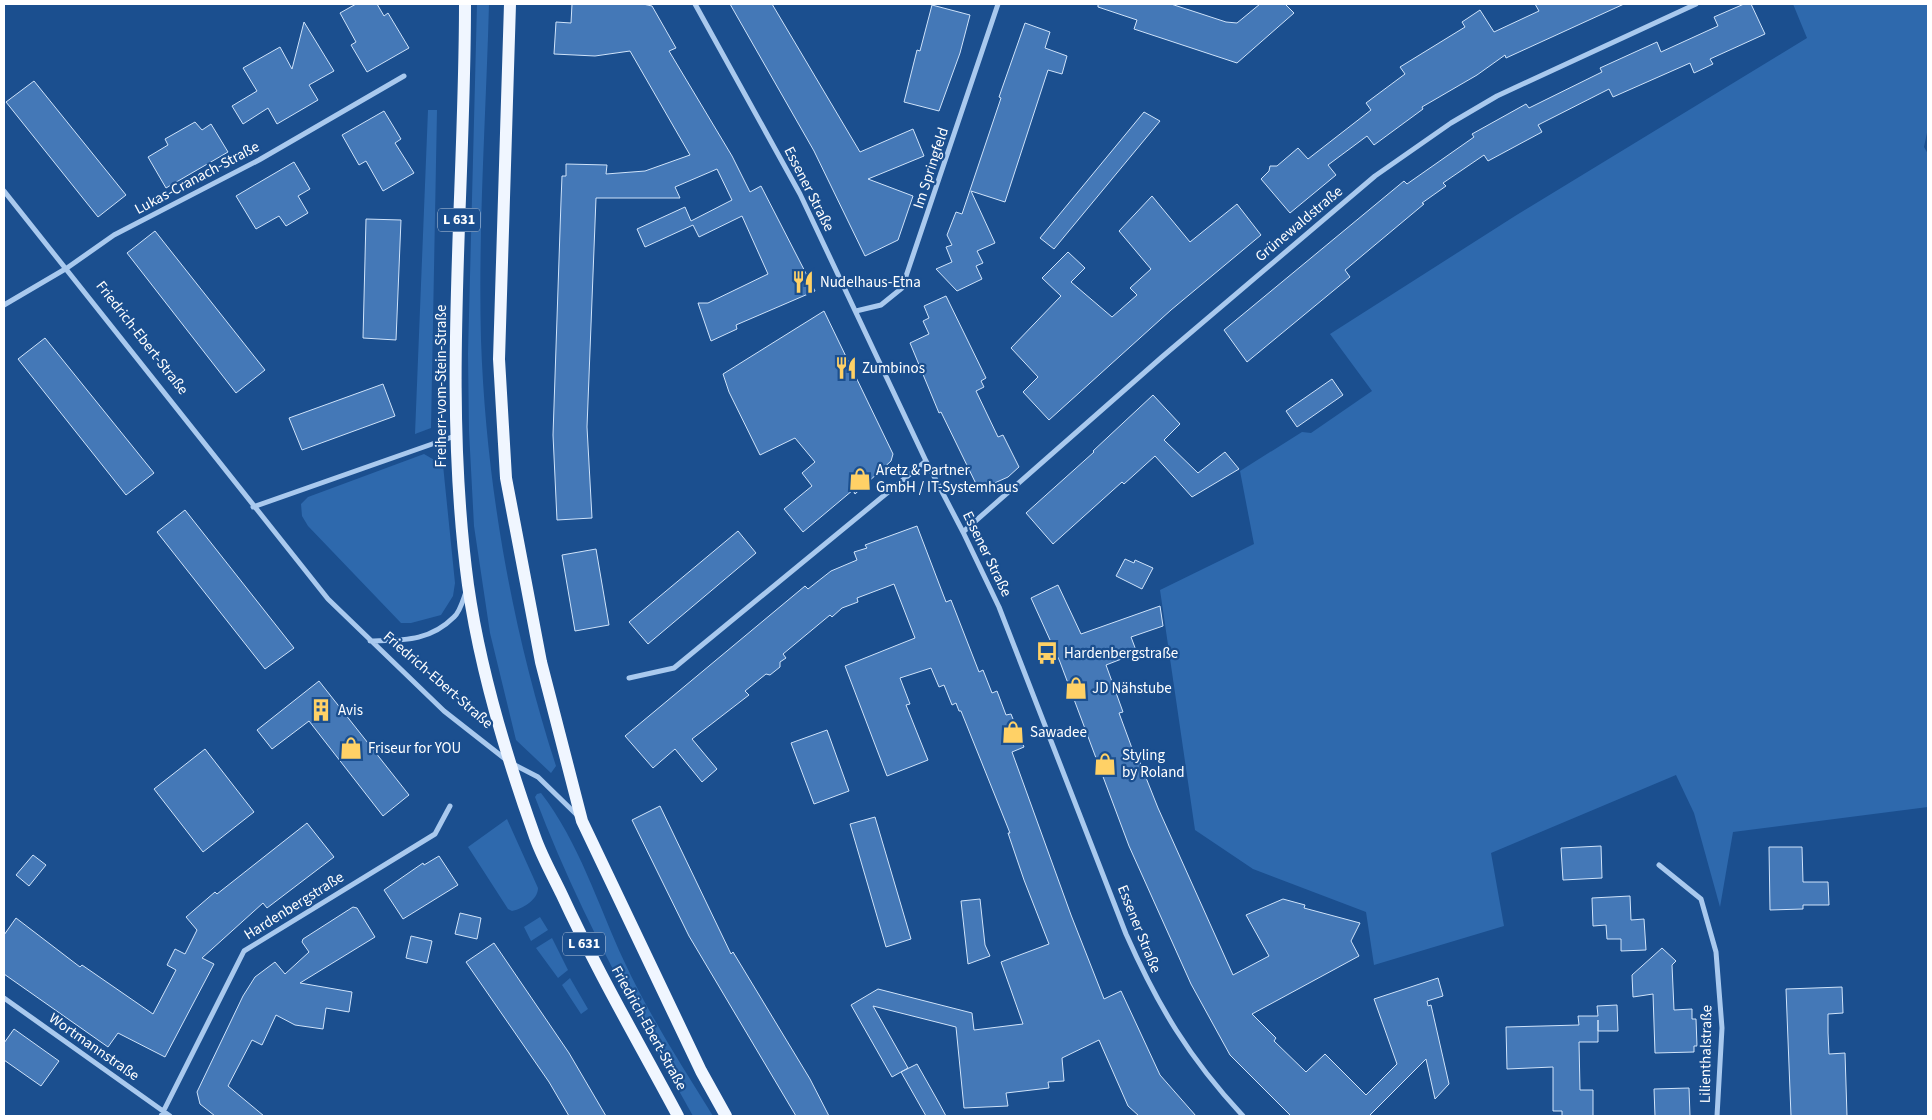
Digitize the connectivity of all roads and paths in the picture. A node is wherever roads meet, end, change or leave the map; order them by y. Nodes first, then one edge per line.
1 (464, 4) edge
2 (510, 4) edge
3 (695, 4) edge
4 (998, 4) edge
5 (1696, 4) edge
6 (404, 76) dead end
7 (4, 191) edge
8 (67, 268) junction
9 (4, 305) edge
10 (856, 311) junction
11 (455, 436) junction
12 (926, 461) junction
13 (253, 507) junction
14 (963, 532) junction
15 (468, 587) junction
16 (369, 641) junction
17 (629, 678) dead end
18 (509, 762) junction
19 (450, 806) dead end
20 (582, 821) junction
21 (1659, 865) dead end
22 (4, 998) edge
23 (163, 1110) junction
24 (160, 1116) edge
25 (170, 1116) edge
26 (678, 1116) edge
27 (726, 1116) edge
28 (1243, 1116) edge
29 (1717, 1116) edge

1 - 11 main road, Freiherr-vom-Stein-Straße / L 631
2 - 20 main road, Friedrich-Ebert-Straße
3 - 10 street, Essener Straße
4 - 10 street, Im Springfeld
5 - 14 street, Grünewaldstraße
6 - 8 street, Lukas-Cranach-Straße
7 - 8 street, Friedrich-Ebert-Straße
8 - 9 street, Lukas-Cranach-Straße
8 - 13 street, Friedrich-Ebert-Straße
10 - 12 street, Essener Straße
11 - 13 street
11 - 15 main road, Freiherr-vom-Stein-Straße / L 631
12 - 14 street, Essener Straße
12 - 17 street
13 - 16 street, Friedrich-Ebert-Straße
14 - 28 street, Essener Straße
15 - 16 street, Friedrich-Ebert-Straße
15 - 18 main road, Freiherr-vom-Stein-Straße / L 631
16 - 18 street, Friedrich-Ebert-Straße
18 - 20 street, Friedrich-Ebert-Straße
18 - 26 main road, Friedrich-Ebert-Straße / L 631
19 - 23 street, Hardenbergstraße
20 - 27 main road, Friedrich-Ebert-Straße
21 - 29 street, Lilienthalstraße
22 - 23 street, Wortmannstraße
23 - 24 street, Hardenbergstraße
23 - 25 street, Wortmannstraße

